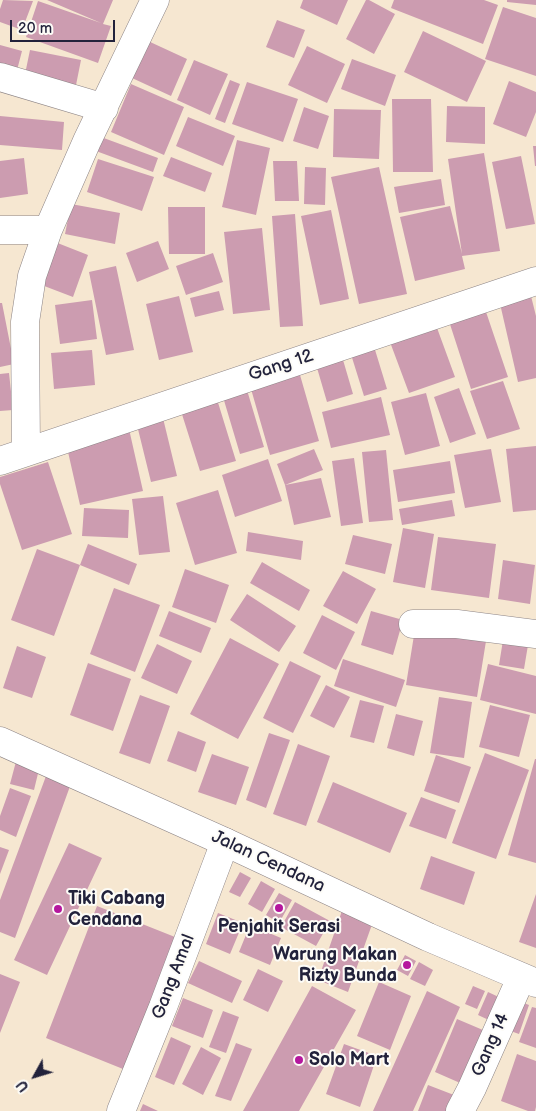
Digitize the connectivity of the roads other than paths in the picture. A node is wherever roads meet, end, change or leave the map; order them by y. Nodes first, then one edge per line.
1 (156, 0) edge
2 (0, 77) edge
3 (104, 108) junction
4 (0, 230) edge
5 (48, 230) junction
6 (536, 281) edge
7 (26, 452) junction
8 (0, 461) edge
9 (413, 624) dead end
10 (536, 634) edge
11 (0, 741) edge
12 (225, 842) junction
13 (528, 980) edge
14 (121, 1111) edge
15 (460, 1111) edge

1 - 3 street
2 - 3 street
3 - 5 street
4 - 5 street
5 - 7 street
6 - 7 street, Gang 12
7 - 8 street, Gang 12
9 - 10 street
11 - 12 street, Jalan Cendana
12 - 13 street, Jalan Cendana
12 - 14 street, Gang Amal
13 - 15 street, Gang 14

